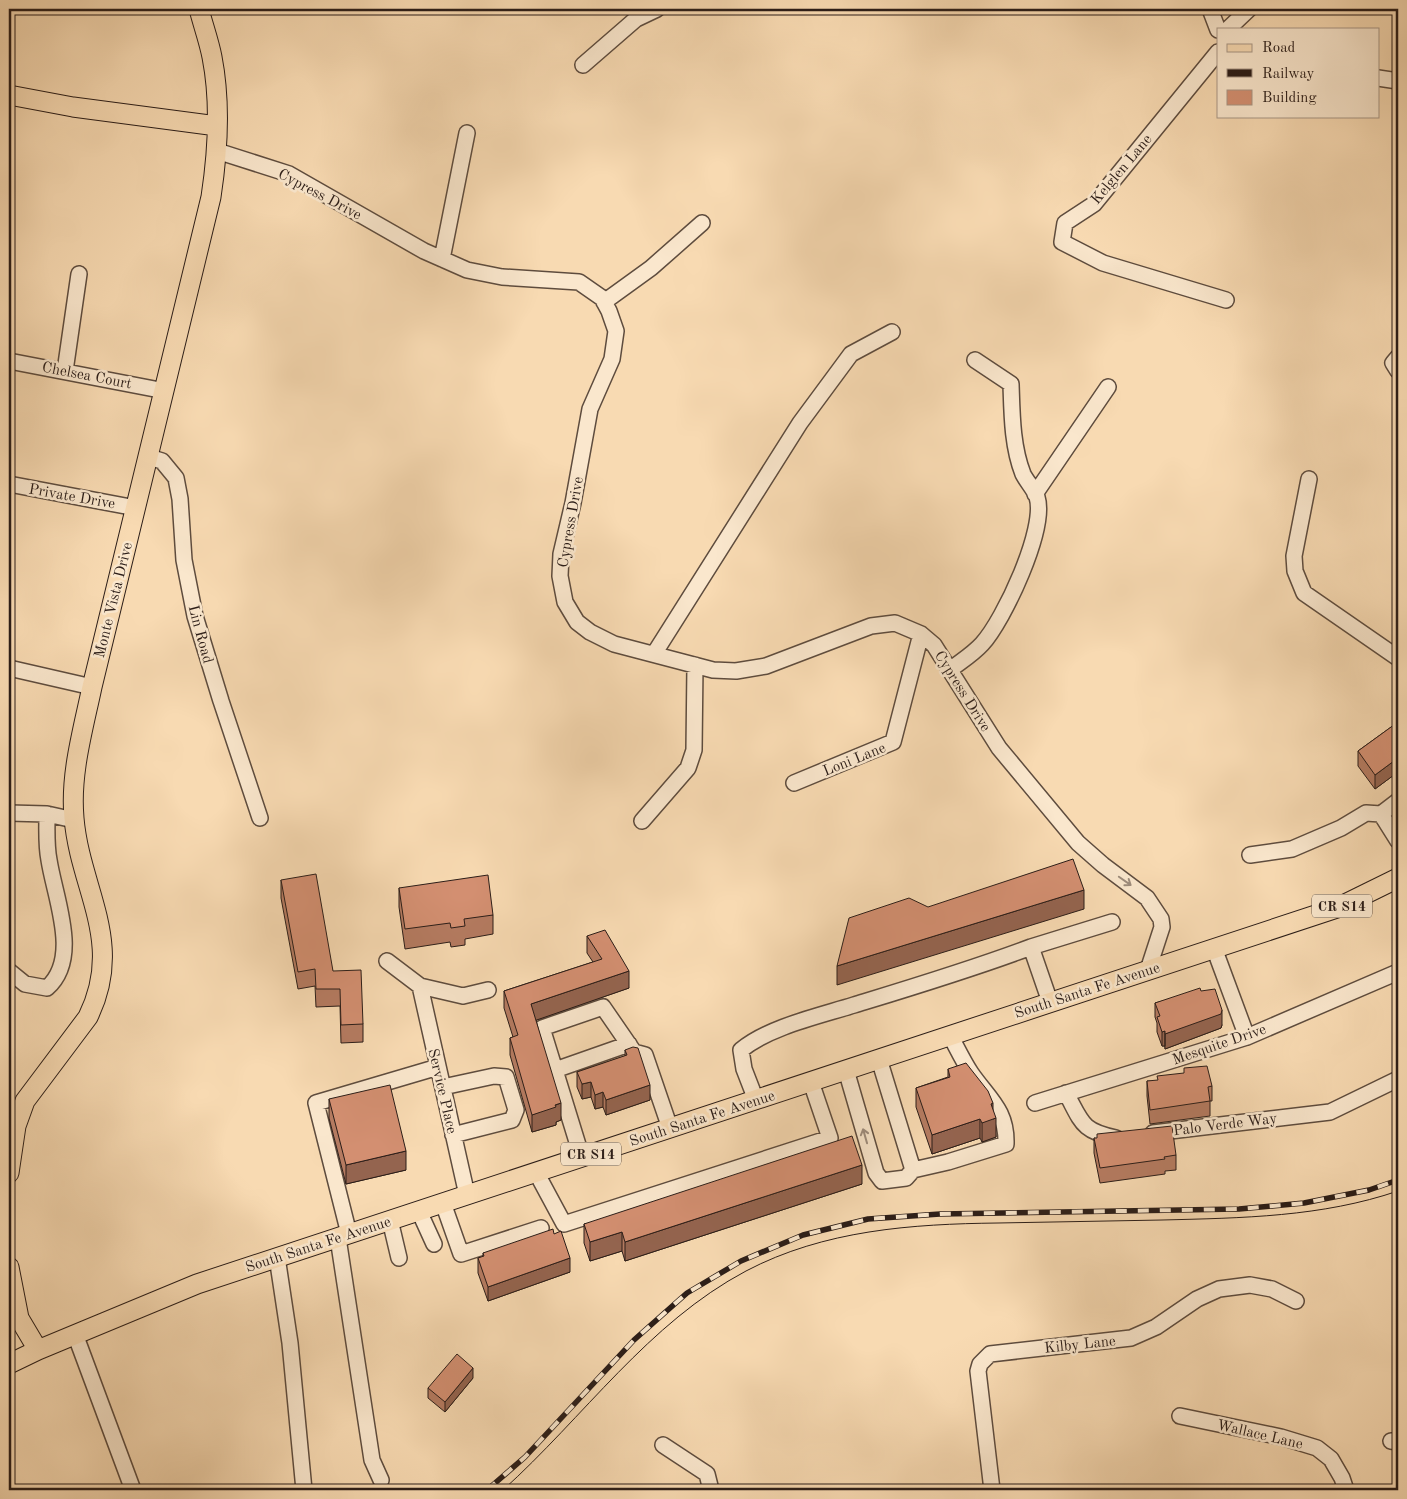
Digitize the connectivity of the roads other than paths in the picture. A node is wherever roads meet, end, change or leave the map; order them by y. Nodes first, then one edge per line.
1 (199, 9) edge
2 (657, 9) edge
3 (1210, 9) edge
4 (1249, 9) edge
5 (1217, 28) edge
6 (1229, 28) edge
7 (1217, 53) edge
8 (583, 65) dead end
9 (1380, 78) edge
10 (1398, 81) edge
11 (9, 95) edge
12 (218, 126) junction
13 (467, 133) dead end
14 (217, 151) junction
15 (702, 223) dead end
16 (442, 259) junction
17 (79, 274) dead end
18 (1226, 300) dead end
19 (604, 302) junction
20 (892, 332) dead end
21 (975, 360) dead end
22 (9, 361) edge
23 (65, 370) junction
24 (1108, 387) dead end
25 (165, 391) junction
26 (149, 457) junction
27 (1309, 479) dead end
28 (9, 484) edge
29 (1035, 494) junction
30 (136, 508) junction
31 (921, 634) junction
32 (654, 654) junction
33 (1398, 658) edge
34 (695, 665) junction
35 (9, 668) edge
36 (950, 670) junction
37 (92, 687) junction
38 (794, 783) dead end
39 (1398, 802) edge
40 (9, 812) edge
41 (47, 814) junction
42 (1381, 814) junction
43 (260, 818) dead end
44 (74, 820) junction
45 (642, 821) dead end
46 (1398, 841) edge
47 (1250, 856) dead end
48 (1398, 878) edge
49 (1112, 922) dead end
50 (1031, 947) junction
51 (1214, 948) junction
52 (387, 961) dead end
53 (1148, 970) junction
54 (9, 971) edge
55 (1398, 972) edge
56 (420, 986) junction
57 (488, 990) dead end
58 (1050, 1002) junction
59 (950, 1036) junction
60 (1248, 1036) junction
61 (629, 1044) junction
62 (879, 1059) junction
63 (438, 1067) junction
64 (555, 1070) junction
65 (846, 1070) junction
66 (1398, 1079) edge
67 (811, 1082) junction
68 (442, 1087) junction
69 (1066, 1093) junction
70 (756, 1100) junction
71 (1035, 1103) dead end
72 (670, 1128) junction
73 (453, 1135) junction
74 (582, 1158) junction
75 (913, 1170) junction
76 (536, 1172) junction
77 (9, 1173) edge
78 (467, 1195) junction
79 (443, 1203) junction
80 (419, 1211) junction
81 (390, 1220) junction
82 (541, 1228) dead end
83 (343, 1236) junction
84 (434, 1244) dead end
85 (277, 1258) junction
86 (399, 1258) dead end
87 (9, 1268) edge
88 (1296, 1301) dead end
89 (75, 1334) junction
90 (38, 1350) junction
91 (9, 1364) edge
92 (1180, 1416) dead end
93 (663, 1446) dead end
94 (381, 1480) dead end
95 (133, 1490) edge
96 (304, 1490) edge
97 (712, 1490) edge
98 (992, 1490) edge
99 (1346, 1490) edge

1 - 12 main road, Monte Vista Drive
2 - 8 street
3 - 5 street
4 - 6 street
7 - 18 street, Kelglen Lane
9 - 10 street
11 - 12 main road
12 - 14 main road, Monte Vista Drive
13 - 16 street
14 - 16 street, Cypress Drive
14 - 25 main road, Monte Vista Drive
15 - 19 street
16 - 19 street, Cypress Drive
17 - 23 street
19 - 32 street, Cypress Drive
20 - 32 street
21 - 29 street
22 - 23 street, Chelsea Court
23 - 25 street, Chelsea Court
24 - 29 street
25 - 26 main road, Monte Vista Drive
26 - 30 main road, Monte Vista Drive
26 - 43 street, Lin Road
27 - 33 street
28 - 30 street, Private Drive
29 - 36 street
30 - 37 main road, Monte Vista Drive
31 - 34 street, Cypress Drive
31 - 36 street, Cypress Drive
31 - 38 street, Loni Lane
32 - 34 street, Cypress Drive
34 - 45 street
35 - 37 street
36 -> 53 street, Cypress Drive
37 - 44 main road, Monte Vista Drive
39 - 42 street
40 - 41 street
41 - 44 street
41 - 54 street
42 - 46 street
42 - 47 street
44 - 77 main road, Monte Vista Drive
48 - 51 main road, South Santa Fe Avenue / CR S14
49 - 50 street
50 - 58 street
50 - 70 street
51 - 53 main road, South Santa Fe Avenue / CR S14
51 - 60 street
52 - 56 street
53 - 58 main road, South Santa Fe Avenue / CR S14
55 - 60 street, Mesquite Drive
56 - 57 street
56 - 63 street, Service Place
58 - 59 main road, South Santa Fe Avenue / CR S14
59 - 62 main road, South Santa Fe Avenue / CR S14
59 - 75 street
60 - 69 street, Mesquite Drive
61 - 64 street
61 - 64 street
61 - 72 street
62 - 65 main road, South Santa Fe Avenue / CR S14
62 - 75 street
63 - 68 street, Service Place
63 - 83 street
64 - 74 street
65 - 67 main road, South Santa Fe Avenue / CR S14
75 -> 65 street
66 - 69 street, Palo Verde Way
67 - 70 main road, South Santa Fe Avenue / CR S14
67 - 76 street
68 - 73 street, Service Place
68 - 73 street
69 - 71 street, Mesquite Drive
70 - 72 main road, South Santa Fe Avenue / CR S14
72 - 74 main road, South Santa Fe Avenue / CR S14
73 - 78 street, Service Place
74 - 76 main road, South Santa Fe Avenue / CR S14
76 - 78 main road, South Santa Fe Avenue / CR S14
78 - 79 main road, South Santa Fe Avenue / CR S14
79 - 80 main road, South Santa Fe Avenue / CR S14
79 - 82 street
80 - 81 main road, South Santa Fe Avenue / CR S14
80 - 84 street
81 - 83 main road, South Santa Fe Avenue / CR S14
81 - 86 street
83 - 85 main road, South Santa Fe Avenue / CR S14
83 - 94 street
85 - 89 main road, South Santa Fe Avenue / CR S14
85 - 96 street
87 - 90 main road
88 - 98 street, Kilby Lane
89 - 90 main road, South Santa Fe Avenue / CR S14
89 - 95 street
90 - 91 main road, South Santa Fe Avenue / CR S14
92 - 99 street, Wallace Lane
93 - 97 street

